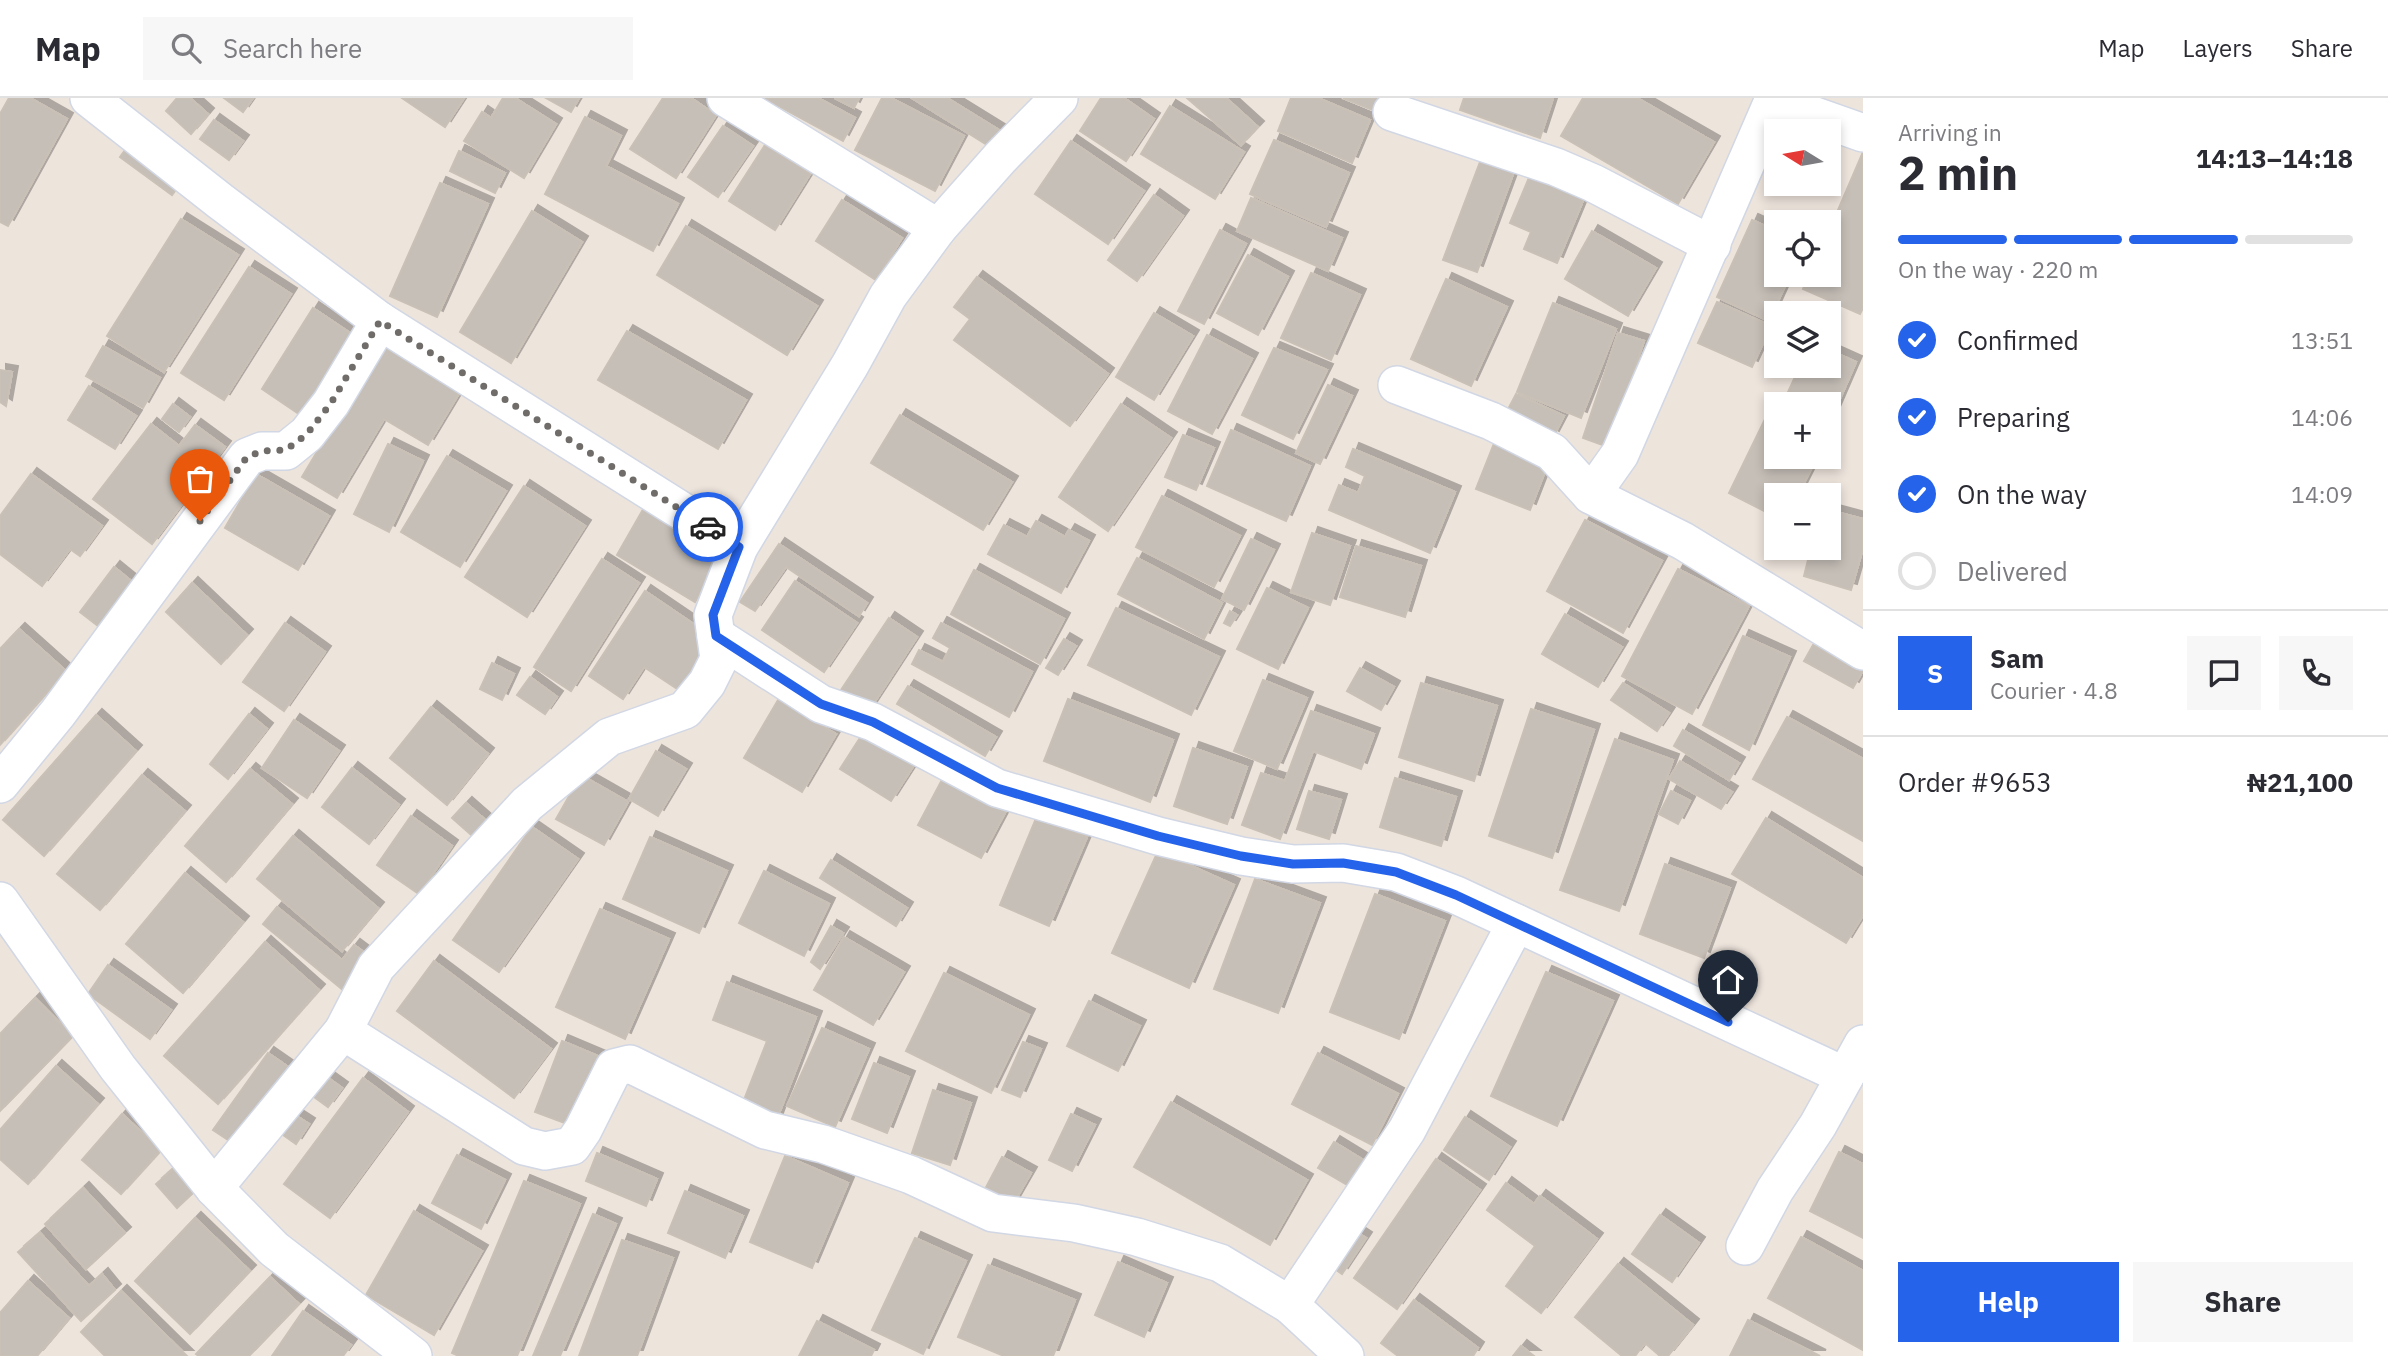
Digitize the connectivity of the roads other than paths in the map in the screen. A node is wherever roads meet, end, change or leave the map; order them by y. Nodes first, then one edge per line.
1 (89, 98) edge
2 (726, 98) edge
3 (1059, 98) edge
4 (1392, 112) dead end
5 (1863, 133) edge
6 (938, 228) junction
7 (1712, 245) junction
8 (380, 321) junction
9 (1396, 385) dead end
10 (1591, 495) junction
11 (739, 547) junction
12 (716, 636) junction
13 (1863, 651) edge
14 (0, 784) edge
15 (0, 901) edge
16 (1516, 923) junction
17 (342, 1031) junction
18 (1863, 1044) edge
19 (1845, 1076) junction
20 (214, 1188) junction
21 (1745, 1245) dead end
22 (1290, 1305) junction
23 (413, 1356) edge
24 (1345, 1356) edge

1 - 8 street
2 - 6 street
3 - 6 street
4 - 7 street
5 - 7 street
6 - 11 street
7 - 10 street
8 - 11 street
8 - 14 street
9 - 10 street
10 - 13 street
11 - 12 street
12 - 16 street
12 - 17 street
15 - 20 street
16 - 19 street
16 - 22 street
17 - 20 street
17 - 22 street
18 - 19 street
19 - 21 street
20 - 23 street
22 - 24 street

